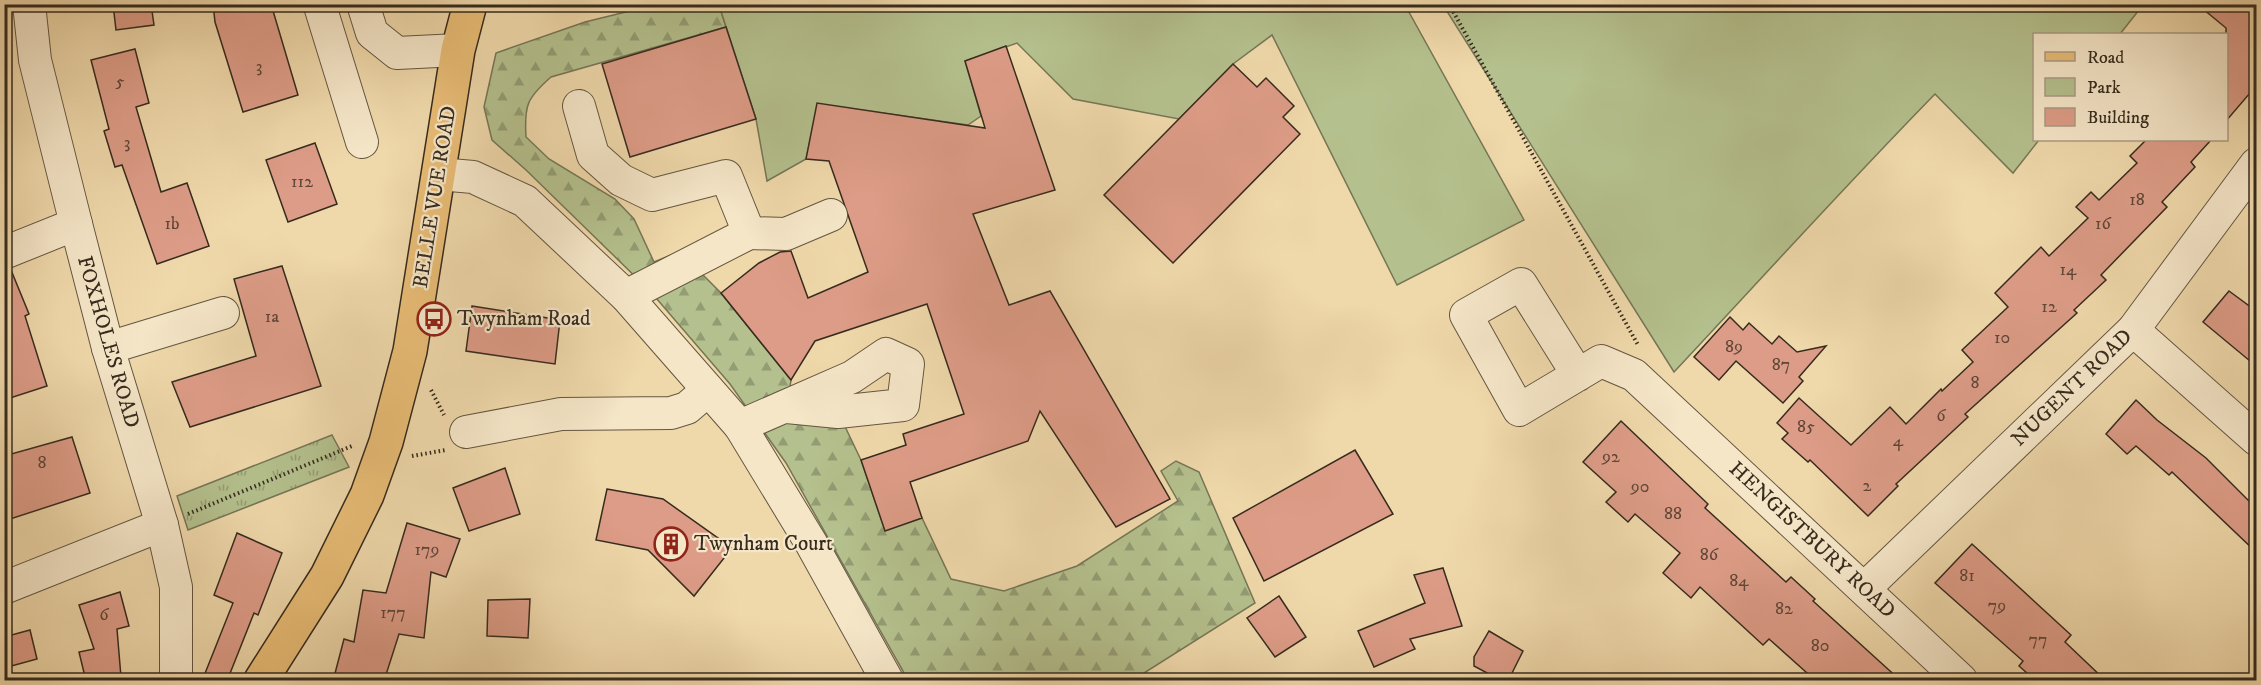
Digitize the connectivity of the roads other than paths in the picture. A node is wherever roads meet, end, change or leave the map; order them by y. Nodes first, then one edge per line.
1 (29, 4) edge
2 (325, 4) edge
3 (363, 4) edge
4 (470, 4) edge
5 (458, 50) junction
6 (579, 106) dead end
7 (362, 142) dead end
8 (2256, 164) edge
9 (438, 174) junction
10 (831, 215) dead end
11 (76, 224) junction
12 (749, 233) junction
13 (4, 253) edge
14 (626, 296) junction
15 (223, 313) dead end
16 (2133, 330) junction
17 (108, 348) junction
18 (1578, 375) dead end
19 (708, 390) junction
20 (787, 407) dead end
21 (740, 426) junction
22 (466, 432) road end
23 (2256, 439) edge
24 (162, 525) junction
25 (4, 588) edge
26 (1864, 589) junction
27 (176, 681) edge
28 (261, 681) edge
29 (887, 681) edge
30 (1961, 681) edge

1 - 11 street, FOXHOLES ROAD
2 - 7 street
3 - 5 street
4 - 5 main road, BELLE VUE ROAD
5 - 9 main road, BELLE VUE ROAD
6 - 12 street
8 - 16 street, NUGENT ROAD
9 - 14 street
9 - 28 main road, BELLE VUE ROAD
10 - 12 street
11 - 13 street
11 - 17 street, FOXHOLES ROAD
12 - 14 street
14 - 19 street
15 - 17 street
16 - 23 street
16 - 26 street, NUGENT ROAD
17 - 24 street, FOXHOLES ROAD
18 - 26 street, HENGISTBURY ROAD
19 - 21 street
19 - 22 street
20 - 21 street
21 - 29 street
24 - 25 street
24 - 27 street, FOXHOLES ROAD
26 - 30 street, HENGISTBURY ROAD

